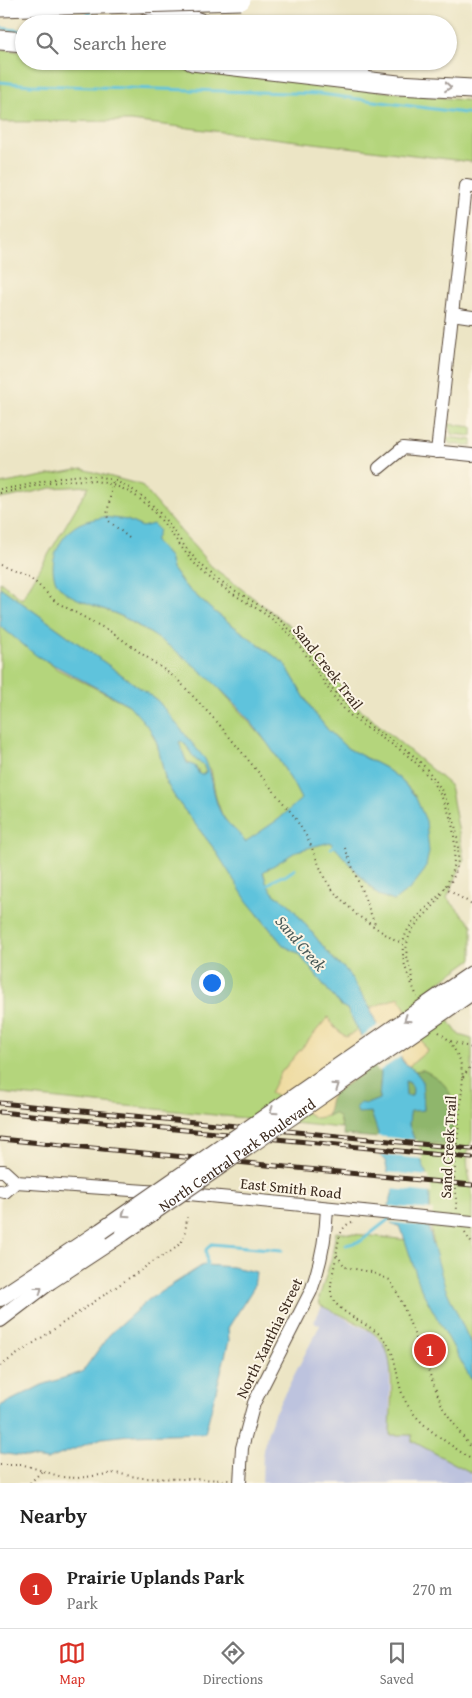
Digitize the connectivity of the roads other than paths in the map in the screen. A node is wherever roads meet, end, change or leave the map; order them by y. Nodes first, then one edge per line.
1 (135, 0) edge
2 (241, 0) edge
3 (0, 7) edge
4 (178, 15) edge
5 (0, 40) edge
6 (15, 41) edge
7 (269, 70) edge
8 (360, 70) edge
9 (424, 85) junction
10 (472, 89) edge
11 (472, 187) edge
12 (452, 314) junction
13 (472, 317) edge
14 (437, 452) junction
15 (472, 456) edge
16 (379, 468) dead end
17 (472, 974) edge
18 (472, 992) edge
19 (451, 997) junction
20 (0, 1171) edge
21 (16, 1182) junction
22 (0, 1191) edge
23 (326, 1208) junction
24 (467, 1225) edge
25 (0, 1298) edge
26 (0, 1319) edge
27 (240, 1482) edge

1 - 4 highway
2 - 3 highway, bridge
5 - 6 highway
7 - 9 highway
8 - 9 highway
9 -> 10 highway
11 - 12 street
12 - 13 street
12 - 14 street
14 - 15 street
14 - 16 street
17 - 19 main road, North Central Park Boulevard
18 - 19 main road, North Central Park Boulevard
19 -> 25 main road, North Central Park Boulevard, bridge
26 -> 19 main road, North Central Park Boulevard, bridge
20 - 21 street
21 - 22 street
21 - 23 street, East Smith Road
23 - 24 street, East Smith Road, bridge
23 - 27 street, North Xanthia Street

